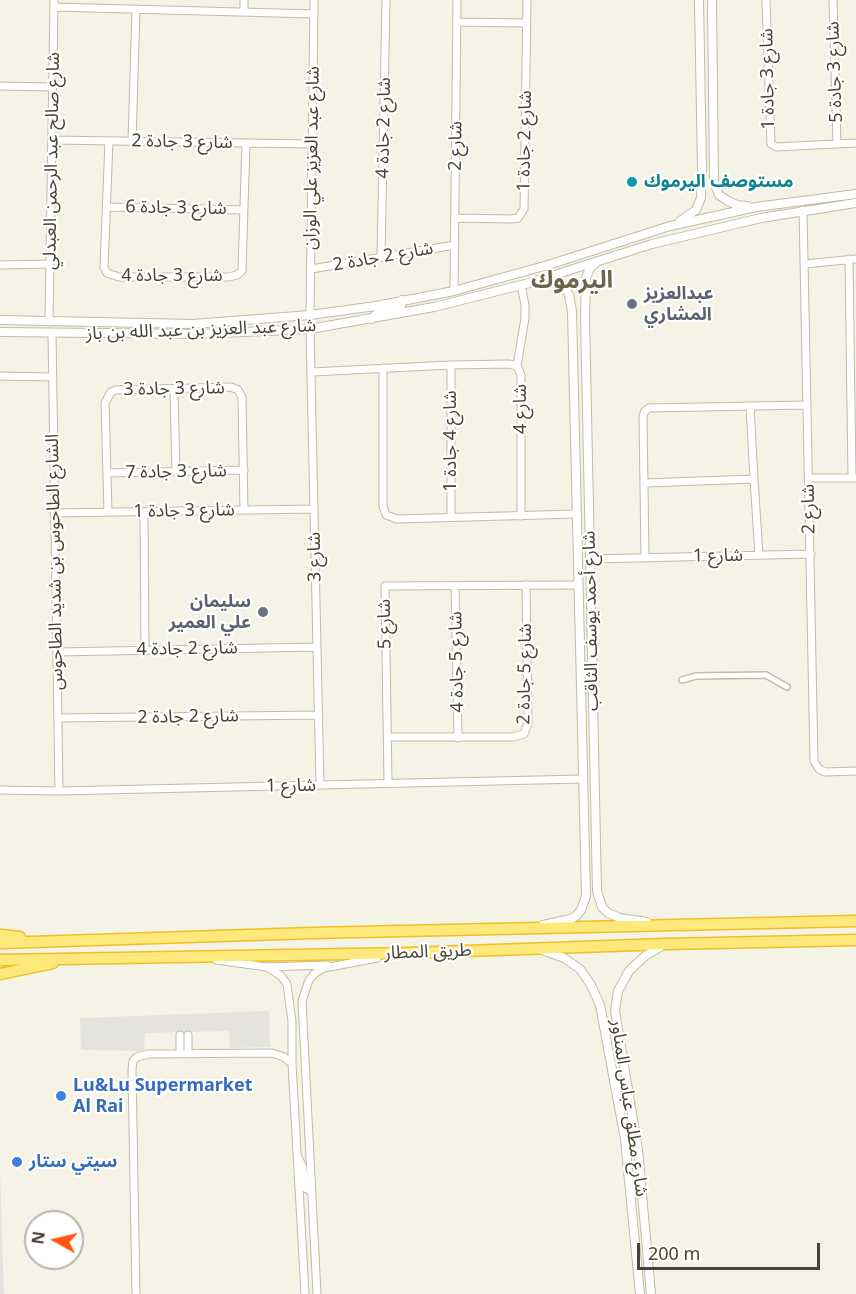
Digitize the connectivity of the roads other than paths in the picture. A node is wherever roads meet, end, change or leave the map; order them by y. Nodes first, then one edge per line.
1 (244, 0) edge
2 (314, 0) edge
3 (386, 0) edge
4 (458, 0) edge
5 (527, 0) edge
6 (701, 0) edge
7 (766, 0) edge
8 (833, 0) edge
9 (54, 3) edge
10 (712, 4) edge
11 (136, 9) junction
12 (244, 12) junction
13 (314, 14) junction
14 (457, 22) junction
15 (699, 22) junction
16 (526, 23) junction
17 (712, 52) junction
18 (0, 86) edge
19 (53, 87) junction
20 (52, 140) junction
21 (109, 141) junction
22 (132, 141) junction
23 (246, 143) junction
24 (856, 143) edge
25 (312, 144) junction
26 (837, 144) junction
27 (702, 168) junction
28 (712, 168) junction
29 (856, 194) edge
30 (856, 203) edge
31 (108, 207) junction
32 (756, 207) junction
33 (244, 210) junction
34 (803, 210) junction
35 (455, 218) junction
36 (670, 226) junction
37 (455, 245) junction
38 (381, 256) junction
39 (853, 259) edge
40 (599, 260) junction
41 (50, 264) junction
42 (804, 264) junction
43 (0, 265) edge
44 (311, 269) junction
45 (525, 284) junction
46 (454, 291) junction
47 (441, 294) junction
48 (402, 300) junction
49 (411, 311) junction
50 (572, 311) junction
51 (310, 315) junction
52 (371, 319) junction
53 (0, 321) edge
54 (237, 321) junction
55 (49, 322) junction
56 (193, 324) junction
57 (310, 328) junction
58 (0, 332) edge
59 (52, 333) junction
60 (162, 334) junction
61 (199, 334) junction
62 (585, 337) junction
63 (451, 365) junction
64 (517, 366) junction
65 (383, 368) junction
66 (312, 372) junction
67 (0, 376) edge
68 (52, 377) junction
69 (174, 389) junction
70 (806, 405) junction
71 (750, 406) junction
72 (854, 408) edge
73 (244, 470) junction
74 (176, 472) junction
75 (108, 473) junction
76 (809, 478) junction
77 (854, 478) edge
78 (754, 479) junction
79 (645, 483) junction
80 (314, 509) junction
81 (244, 510) junction
82 (108, 512) junction
83 (144, 512) junction
84 (54, 513) junction
85 (576, 514) junction
86 (521, 516) junction
87 (451, 517) junction
88 (811, 554) junction
89 (759, 555) junction
90 (645, 558) junction
91 (590, 559) junction
92 (526, 585) junction
93 (578, 585) junction
94 (456, 586) junction
95 (578, 603) junction
96 (592, 632) junction
97 (317, 647) junction
98 (145, 650) junction
99 (57, 652) junction
100 (682, 680) dead end
101 (787, 687) dead end
102 (319, 715) junction
103 (58, 718) junction
104 (388, 737) junction
105 (458, 738) junction
106 (856, 771) edge
107 (582, 779) junction
108 (388, 783) junction
109 (321, 785) junction
110 (0, 790) edge
111 (59, 791) junction
112 (584, 853) junction
113 (597, 891) junction
114 (856, 921) edge
115 (677, 926) junction
116 (519, 930) junction
117 (0, 935) edge
118 (856, 940) edge
119 (53, 942) junction
120 (0, 944) edge
121 (666, 944) junction
122 (538, 948) junction
123 (409, 953) junction
124 (80, 958) junction
125 (190, 958) junction
126 (0, 960) edge
127 (336, 964) junction
128 (267, 967) junction
129 (0, 974) edge
130 (292, 1024) junction
131 (180, 1035) dead end
132 (188, 1035) dead end
133 (291, 1042) junction
134 (180, 1053) junction
135 (188, 1053) junction
136 (272, 1053) junction
137 (305, 1054) junction
138 (292, 1064) junction
139 (612, 1066) junction
140 (624, 1066) junction
141 (297, 1154) junction
142 (312, 1192) junction
143 (136, 1294) edge
144 (305, 1294) edge
145 (317, 1294) edge
146 (640, 1294) edge
147 (651, 1294) edge

1 - 12 street
2 - 13 street, شارع عبد العزيز علي الوزان
3 - 38 street, شارع 2 جادة 4
4 - 14 street, شارع 2
5 - 16 street, شارع 2 جادة 1
6 - 10 street
6 - 15 street
7 - 26 street, شارع 3 جادة 1
8 - 26 street, شارع 3 جادة 5
9 - 11 street
9 - 19 street, شارع صالح عبد الرحمن العبدلي
10 - 17 street
11 - 12 street
11 - 22 street
12 - 13 street
13 - 25 street, شارع عبد العزيز علي الوزان
14 - 16 street
14 - 35 street, شارع 2
15 - 17 street
15 - 27 street
16 - 35 street, شارع 2 جادة 1
17 - 28 street
18 - 19 street
19 - 20 street, شارع صالح عبد الرحمن العبدلي
20 - 21 street, شارع 3 جادة 2
20 - 41 street, شارع صالح عبد الرحمن العبدلي
21 - 22 street, شارع 3 جادة 2
21 - 31 street, شارع 3 جادة 4
22 - 23 street, شارع 3 جادة 2
23 - 25 street, شارع 3 جادة 2
23 - 33 street, شارع 3 جادة 4
24 - 26 street, شارع 3 جادة 1
25 - 44 street, شارع عبد العزيز علي الوزان
27 - 28 street
27 - 36 street
28 - 32 street
29 - 32 street, شارع عبد العزيز بن عبد الله بن باز
30 - 34 street, شارع عبد العزيز بن عبد الله بن باز
31 - 33 street, شارع 3 جادة 6
31 - 33 street, شارع 3 جادة 4
32 - 36 street, شارع عبد العزيز بن عبد الله بن باز
34 - 40 street, شارع عبد العزيز بن عبد الله بن باز
34 - 42 street, شارع 2
35 - 37 street, شارع 2
36 - 46 street, شارع عبد العزيز بن عبد الله بن باز
37 - 38 street, شارع 2 جادة 2
37 - 46 street, شارع 2
38 - 44 street, شارع 2 جادة 2
39 - 42 street
39 - 72 street
40 - 45 street, شارع عبد العزيز بن عبد الله بن باز
40 - 62 street, شارع أحمد يوسف الثاقب
41 - 43 street
41 - 55 street, شارع صالح عبد الرحمن العبدلي
42 - 70 street, شارع 2
44 - 51 street, شارع عبد العزيز علي الوزان
45 - 49 street, شارع عبد العزيز بن عبد الله بن باز
45 - 50 street, شارع أحمد يوسف الثاقب
45 - 64 street
46 - 47 street, شارع عبد العزيز بن عبد الله بن باز
47 - 48 street, شارع عبد العزيز بن عبد الله بن باز
47 - 49 street
48 - 51 street, شارع عبد العزيز بن عبد الله بن باز
48 - 52 street
49 - 52 street, شارع عبد العزيز بن عبد الله بن باز
50 - 62 street
50 - 85 street, شارع أحمد يوسف الثاقب
51 - 54 street, شارع عبد العزيز بن عبد الله بن باز
52 - 57 street, شارع عبد العزيز بن عبد الله بن باز
53 - 55 street, شارع عبد العزيز بن عبد الله بن باز
54 - 56 street, شارع عبد العزيز بن عبد الله بن باز
54 - 61 street
55 - 56 street, شارع عبد العزيز بن عبد الله بن باز
56 - 60 street
57 - 61 street, شارع عبد العزيز بن عبد الله بن باز
57 - 66 street, شارع 3
58 - 59 street, شارع عبد العزيز بن عبد الله بن باز
59 - 60 street, شارع عبد العزيز بن عبد الله بن باز
59 - 68 street, الشارع الطاحوس بن شديد الطاحوس
60 - 61 street, شارع عبد العزيز بن عبد الله بن باز
62 - 91 street, شارع أحمد يوسف الثاقب
63 - 64 street, شارع 4
63 - 65 street, شارع 4
63 - 87 street, شارع 4 جادة 1
64 - 86 street, شارع 4
65 - 66 street, شارع 4
65 - 87 street
66 - 80 street, شارع 3
67 - 68 street
68 - 84 street, الشارع الطاحوس بن شديد الطاحوس
69 - 73 street, شارع 3 جادة 3
69 - 74 street
69 - 75 street, شارع 3 جادة 3
70 - 71 street
70 - 76 street, شارع 2
71 - 78 street
71 - 79 street
72 - 77 street
73 - 74 street, شارع 3 جادة 7
73 - 81 street, شارع 3 جادة 3
74 - 75 street, شارع 3 جادة 7
75 - 82 street, شارع 3 جادة 3
76 - 77 street
76 - 88 street, شارع 2
78 - 79 street
78 - 89 street
79 - 90 street
80 - 81 street, شارع 3 جادة 1
80 - 97 street, شارع 3
81 - 83 street, شارع 3 جادة 1
82 - 83 street, شارع 3 جادة 1
82 - 84 street, شارع 3 جادة 1
83 - 98 street
84 - 99 street, الشارع الطاحوس بن شديد الطاحوس
85 - 86 street
85 - 93 street, شارع أحمد يوسف الثاقب
86 - 87 street
88 - 89 street, شارع 1
88 - 106 street, شارع 2
89 - 90 street, شارع 1
90 - 91 street, شارع 1
91 - 96 street, شارع أحمد يوسف الثاقب
92 - 93 street, شارع 5
92 - 94 street, شارع 5
92 - 105 street, شارع 5 جادة 2
93 - 95 street, شارع أحمد يوسف الثاقب
94 - 104 street, شارع 5
94 - 105 street, شارع 5 جادة 4
95 - 96 street
95 - 107 street, شارع أحمد يوسف الثاقب
96 - 113 street, شارع أحمد يوسف الثاقب
97 - 98 street, شارع 2 جادة 4
97 - 102 street, شارع 3
98 - 99 street, شارع 2 جادة 4
99 - 103 street, الشارع الطاحوس بن شديد الطاحوس
100 - 101 street
102 - 103 street, شارع 2 جادة 2
102 - 109 street, شارع 3
103 - 111 street, الشارع الطاحوس بن شديد الطاحوس
104 - 105 street, شارع 5 جادة 2
104 - 108 street, شارع 5
107 - 108 street, شارع 1
107 - 112 street, شارع أحمد يوسف الثاقب
108 - 109 street, شارع 1
109 - 111 street, شارع 1
110 - 111 street, شارع 1
112 - 113 street
112 - 116 street, شارع أحمد يوسف الثاقب
113 - 115 street
114 - 115 highway, طريق المطار
115 - 116 highway, طريق المطار
116 - 119 highway, طريق المطار
117 - 119 highway
118 - 121 highway, طريق المطار
119 - 120 highway, طريق المطار
121 - 122 highway, طريق المطار
121 - 140 street, شارع مطلق عباس المناور
122 - 123 highway, طريق المطار
122 - 139 street, شارع مطلق عباس المناور
123 - 125 highway, طريق المطار
123 - 127 street
124 - 125 highway, طريق المطار
124 - 126 highway, طريق المطار
124 - 129 highway
125 - 128 street
127 - 128 street
127 - 137 street
128 - 130 street
130 - 133 street
130 - 137 street
131 - 134 street
132 - 135 street
133 - 136 street
133 - 138 street
134 - 135 street
134 - 143 street
135 - 136 street
136 - 138 street
137 - 142 street
138 - 141 street
139 - 140 street
139 - 146 street, شارع مطلق عباس المناور
140 - 147 street, شارع مطلق عباس المناور
141 - 142 street
141 - 144 street
142 - 145 street

